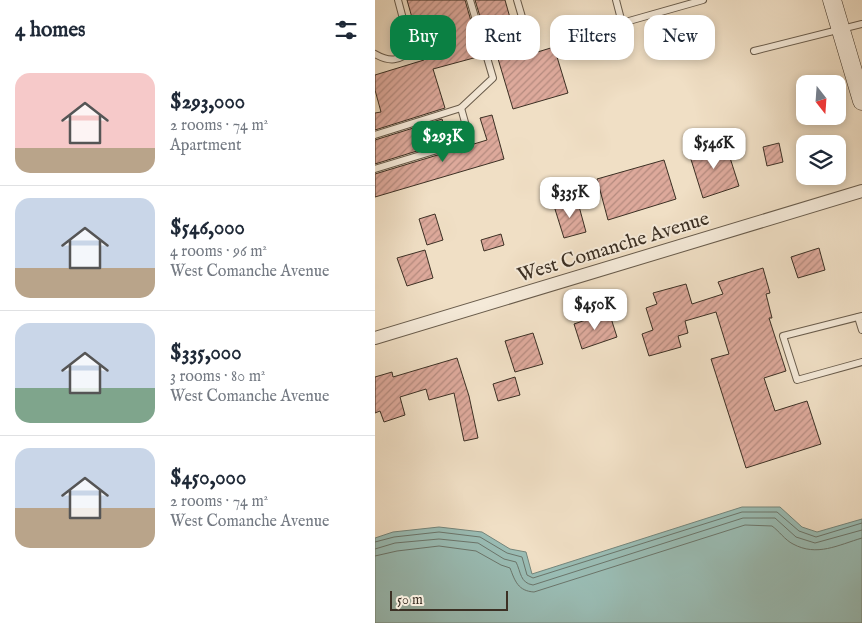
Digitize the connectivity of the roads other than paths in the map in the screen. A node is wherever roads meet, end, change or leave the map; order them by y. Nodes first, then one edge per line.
1 (398, 0) edge
2 (470, 0) edge
3 (517, 0) edge
4 (615, 0) edge
5 (703, 0) edge
6 (832, 0) edge
7 (521, 15) edge
8 (862, 24) edge
9 (841, 30) junction
10 (754, 51) dead end
11 (375, 54) edge
12 (857, 67) edge
13 (862, 100) edge
14 (461, 108) junction
15 (375, 135) edge
16 (375, 169) edge
17 (862, 191) edge
18 (860, 317) edge
19 (862, 330) edge
20 (375, 338) edge
21 (862, 362) edge

1 - 11 lane
2 - 14 lane
3 - 7 lane
4 - 5 lane
6 - 9 street
8 - 9 lane
9 - 10 lane
9 - 12 street
12 - 13 street
14 - 15 lane
14 - 16 lane
17 - 20 street, West Comanche Avenue
18 - 19 lane
18 - 21 lane

